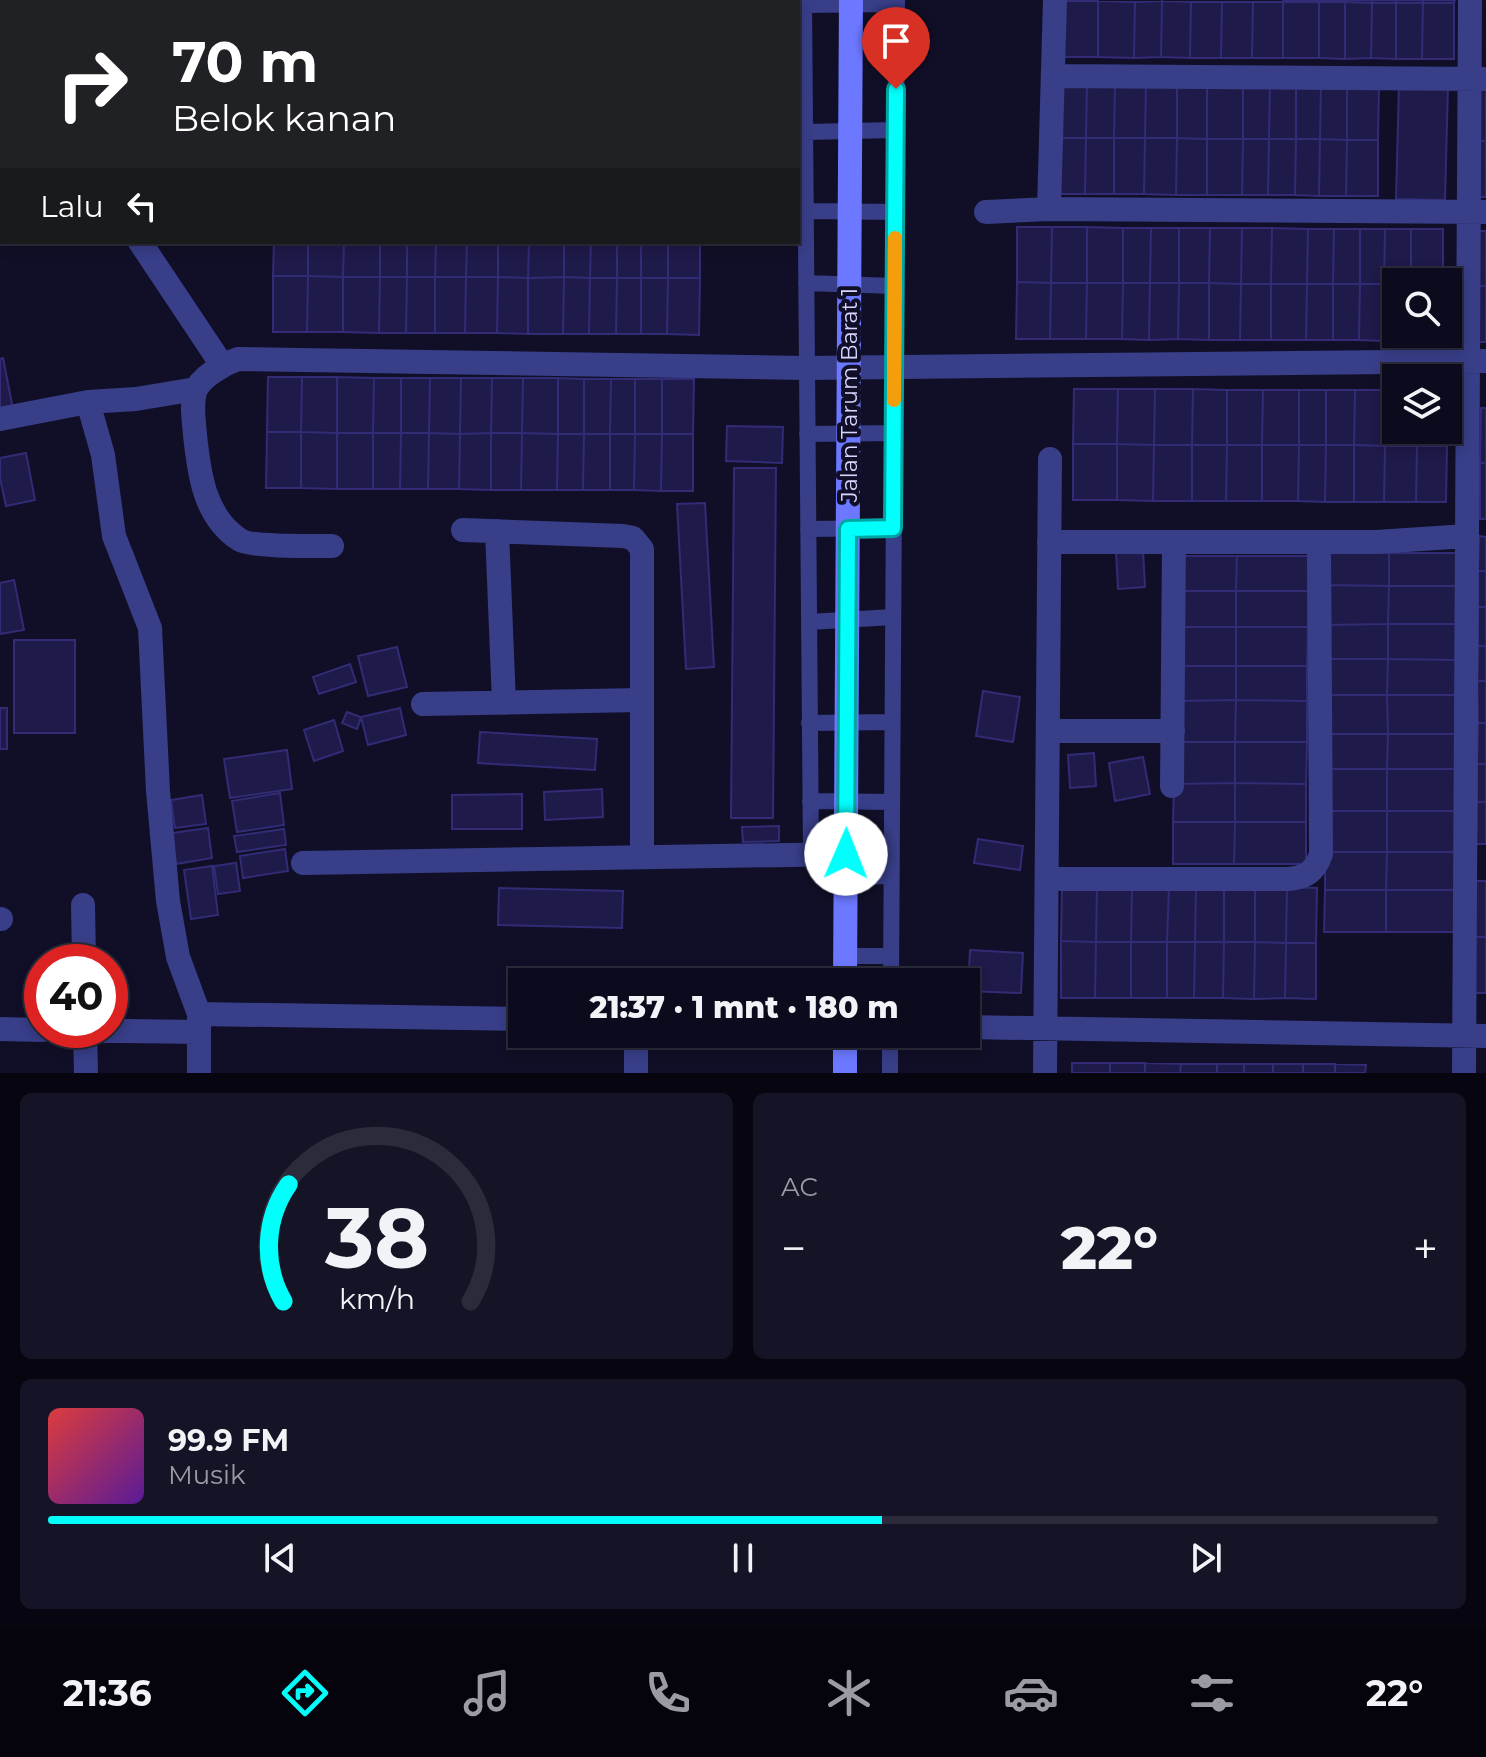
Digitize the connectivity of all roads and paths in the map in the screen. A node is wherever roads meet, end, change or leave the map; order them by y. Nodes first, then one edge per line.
1 (1055, 0) edge
2 (1470, 0) edge
3 (804, 2) edge
4 (851, 2) edge
5 (897, 2) edge
6 (1054, 76) junction
7 (1478, 79) edge
8 (896, 130) junction
9 (850, 131) junction
10 (805, 132) junction
11 (1049, 209) junction
12 (806, 211) junction
13 (850, 212) junction
14 (896, 212) junction
15 (986, 212) dead end
16 (1478, 212) edge
17 (141, 244) edge
18 (806, 283) junction
19 (849, 284) junction
20 (895, 286) junction
21 (1477, 361) edge
22 (222, 365) junction
23 (849, 367) junction
24 (894, 367) junction
25 (807, 368) junction
26 (196, 389) junction
27 (88, 402) junction
28 (0, 419) edge
29 (894, 433) junction
30 (807, 434) junction
31 (849, 434) junction
32 (1050, 459) dead end
33 (893, 528) junction
34 (808, 529) junction
35 (848, 529) junction
36 (463, 530) dead end
37 (497, 531) junction
38 (1467, 536) junction
39 (1049, 542) junction
40 (1174, 542) junction
41 (1319, 542) junction
42 (332, 546) dead end
43 (893, 617) junction
44 (847, 618) junction
45 (809, 622) junction
46 (640, 700) junction
47 (504, 703) junction
48 (423, 704) dead end
49 (892, 722) junction
50 (809, 723) junction
51 (847, 723) junction
52 (1048, 731) junction
53 (1173, 731) junction
54 (1172, 786) dead end
55 (810, 801) junction
56 (846, 801) junction
57 (892, 802) junction
58 (811, 855) junction
59 (642, 857) junction
60 (1476, 862) edge
61 (303, 863) dead end
62 (846, 866) junction
63 (891, 876) junction
64 (1047, 879) junction
65 (83, 905) dead end
66 (84, 944) edge
67 (845, 956) junction
68 (891, 956) junction
69 (845, 968) edge
70 (891, 968) edge
71 (508, 1019) edge
72 (199, 1023) junction
73 (128, 1027) edge
74 (980, 1027) edge
75 (1045, 1028) junction
76 (0, 1029) edge
77 (24, 1030) edge
78 (1475, 1036) edge
79 (85, 1048) edge
80 (636, 1048) edge
81 (845, 1048) edge
82 (890, 1048) edge
83 (86, 1073) edge
84 (199, 1073) edge
85 (636, 1073) edge
86 (845, 1073) edge
87 (890, 1073) edge
88 (1045, 1073) edge
89 (1464, 1073) edge

1 - 6 street
2 - 7 street
3 - 4 lane
3 - 10 lane
4 - 5 lane
4 - 9 street, Jalan Tarum Barat 1
5 - 8 lane
6 - 7 street
6 - 11 street
7 - 16 street
8 - 9 lane
8 - 14 lane
9 - 10 lane
9 - 13 street, Jalan Tarum Barat 1
10 - 12 lane
11 - 15 street
11 - 16 street
12 - 13 lane
12 - 18 lane
13 - 14 lane
13 - 19 street, Jalan Tarum Barat 1
14 - 20 lane
16 - 21 street
17 - 22 street
18 - 19 lane
18 - 25 lane
19 - 20 lane
19 - 23 street, Jalan Tarum Barat 1
20 - 24 lane
21 - 24 street
21 - 38 street
22 - 25 street
22 - 26 street
23 - 24 street
23 - 25 street
23 - 31 street, Jalan Tarum Barat 1
24 - 29 lane
25 - 30 lane
26 - 27 street
26 - 42 street
27 - 28 street
27 - 72 street
29 - 31 lane
29 - 33 lane
30 - 31 lane
30 - 34 lane
31 - 35 street, Jalan Tarum Barat 1
32 - 39 street
33 - 35 lane
33 - 43 lane
34 - 35 lane
34 - 45 lane
35 - 44 street, Jalan Tarum Barat 1
36 - 37 street
37 - 46 street
37 - 47 street
38 - 41 street
38 - 60 street
39 - 40 street
39 - 52 street
40 - 41 street
40 - 53 street
41 - 64 street
43 - 44 lane
43 - 49 lane
44 - 45 lane
44 - 51 street, Jalan Tarum Barat 1
45 - 50 lane
46 - 47 street
46 - 59 street
47 - 48 street
49 - 51 lane
49 - 57 lane
50 - 51 lane
50 - 55 lane
51 - 56 street, Jalan Tarum Barat 1
52 - 53 street
52 - 64 street
53 - 54 street
55 - 56 lane
55 - 58 lane
56 - 57 lane
56 - 62 street, Jalan Tarum Barat 1
57 - 63 lane
58 - 59 street
58 - 62 street
59 - 61 street
60 - 78 street
62 - 63 lane
62 - 67 street, Jalan Tarum Barat 1
63 - 68 lane
64 - 75 street
65 - 66 street
67 - 68 lane
67 - 69 street, Jalan Tarum Barat 1
68 - 70 lane
71 - 72 street
72 - 73 street
72 - 84 street
74 - 75 street
75 - 78 street
75 - 88 street
76 - 77 street
78 - 89 street
79 - 83 street
80 - 85 street
81 - 86 street
82 - 87 lane

